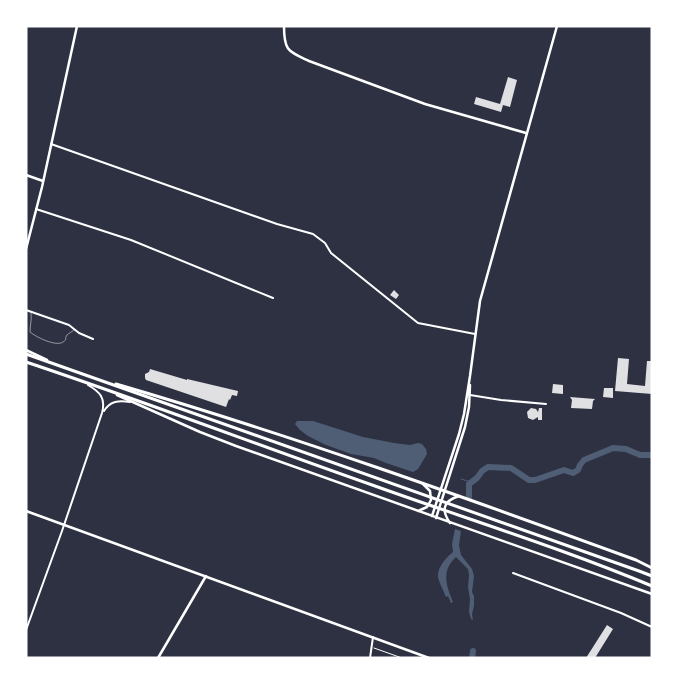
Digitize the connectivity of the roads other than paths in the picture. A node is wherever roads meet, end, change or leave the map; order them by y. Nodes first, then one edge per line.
1 (77, 26) edge
2 (284, 26) edge
3 (557, 26) edge
4 (526, 133) junction
5 (51, 144) junction
6 (26, 175) edge
7 (43, 181) junction
8 (36, 209) junction
9 (26, 249) edge
10 (273, 298) dead end
11 (26, 310) edge
12 (31, 311) junction
13 (74, 330) junction
14 (475, 334) junction
15 (93, 339) dead end
16 (26, 352) edge
17 (26, 362) edge
18 (470, 376) junction
19 (100, 380) junction
20 (83, 382) junction
21 (109, 391) junction
22 (470, 395) junction
23 (133, 402) junction
24 (546, 404) dead end
25 (102, 413) junction
26 (423, 484) junction
27 (442, 491) junction
28 (459, 496) junction
29 (417, 511) junction
30 (26, 512) edge
31 (432, 516) junction
32 (436, 518) junction
33 (450, 523) junction
34 (64, 525) junction
35 (652, 568) edge
36 (513, 573) dead end
37 (206, 576) junction
38 (652, 576) edge
39 (652, 586) edge
40 (652, 594) edge
41 (28, 621) edge
42 (652, 627) edge
43 (26, 630) edge
44 (373, 637) junction
45 (374, 648) dead end
46 (158, 658) edge
47 (370, 658) edge
48 (402, 658) edge
49 (429, 658) edge

1 - 5 main road
2 - 4 main road
3 - 4 main road
4 - 14 main road
5 - 7 main road
5 - 14 street
6 - 7 main road
7 - 8 main road
8 - 9 main road
8 - 10 street
11 - 12 street
12 - 13 street
12 - 13 lane
13 - 15 street
14 - 18 main road
16 - 19 main road
17 - 20 main road
18 - 22 main road
18 - 27 main road
19 - 26 main road
19 - 38 main road
20 - 21 main road
20 - 25 street
21 - 23 main road
21 - 39 main road
22 - 24 street
22 - 27 main road
23 - 25 street
23 - 29 main road
25 - 34 street
26 - 27 main road
26 - 29 main road
27 - 28 main road
27 - 31 main road
27 - 32 main road
28 - 33 main road
28 - 35 main road
29 - 31 main road
30 - 34 main road
31 - 32 main road
32 - 33 main road
33 - 40 main road
34 - 37 main road
34 - 41 street
36 - 42 street
37 - 44 main road
37 - 46 main road
41 - 43 street
44 - 47 street
44 - 49 main road
45 - 48 street

